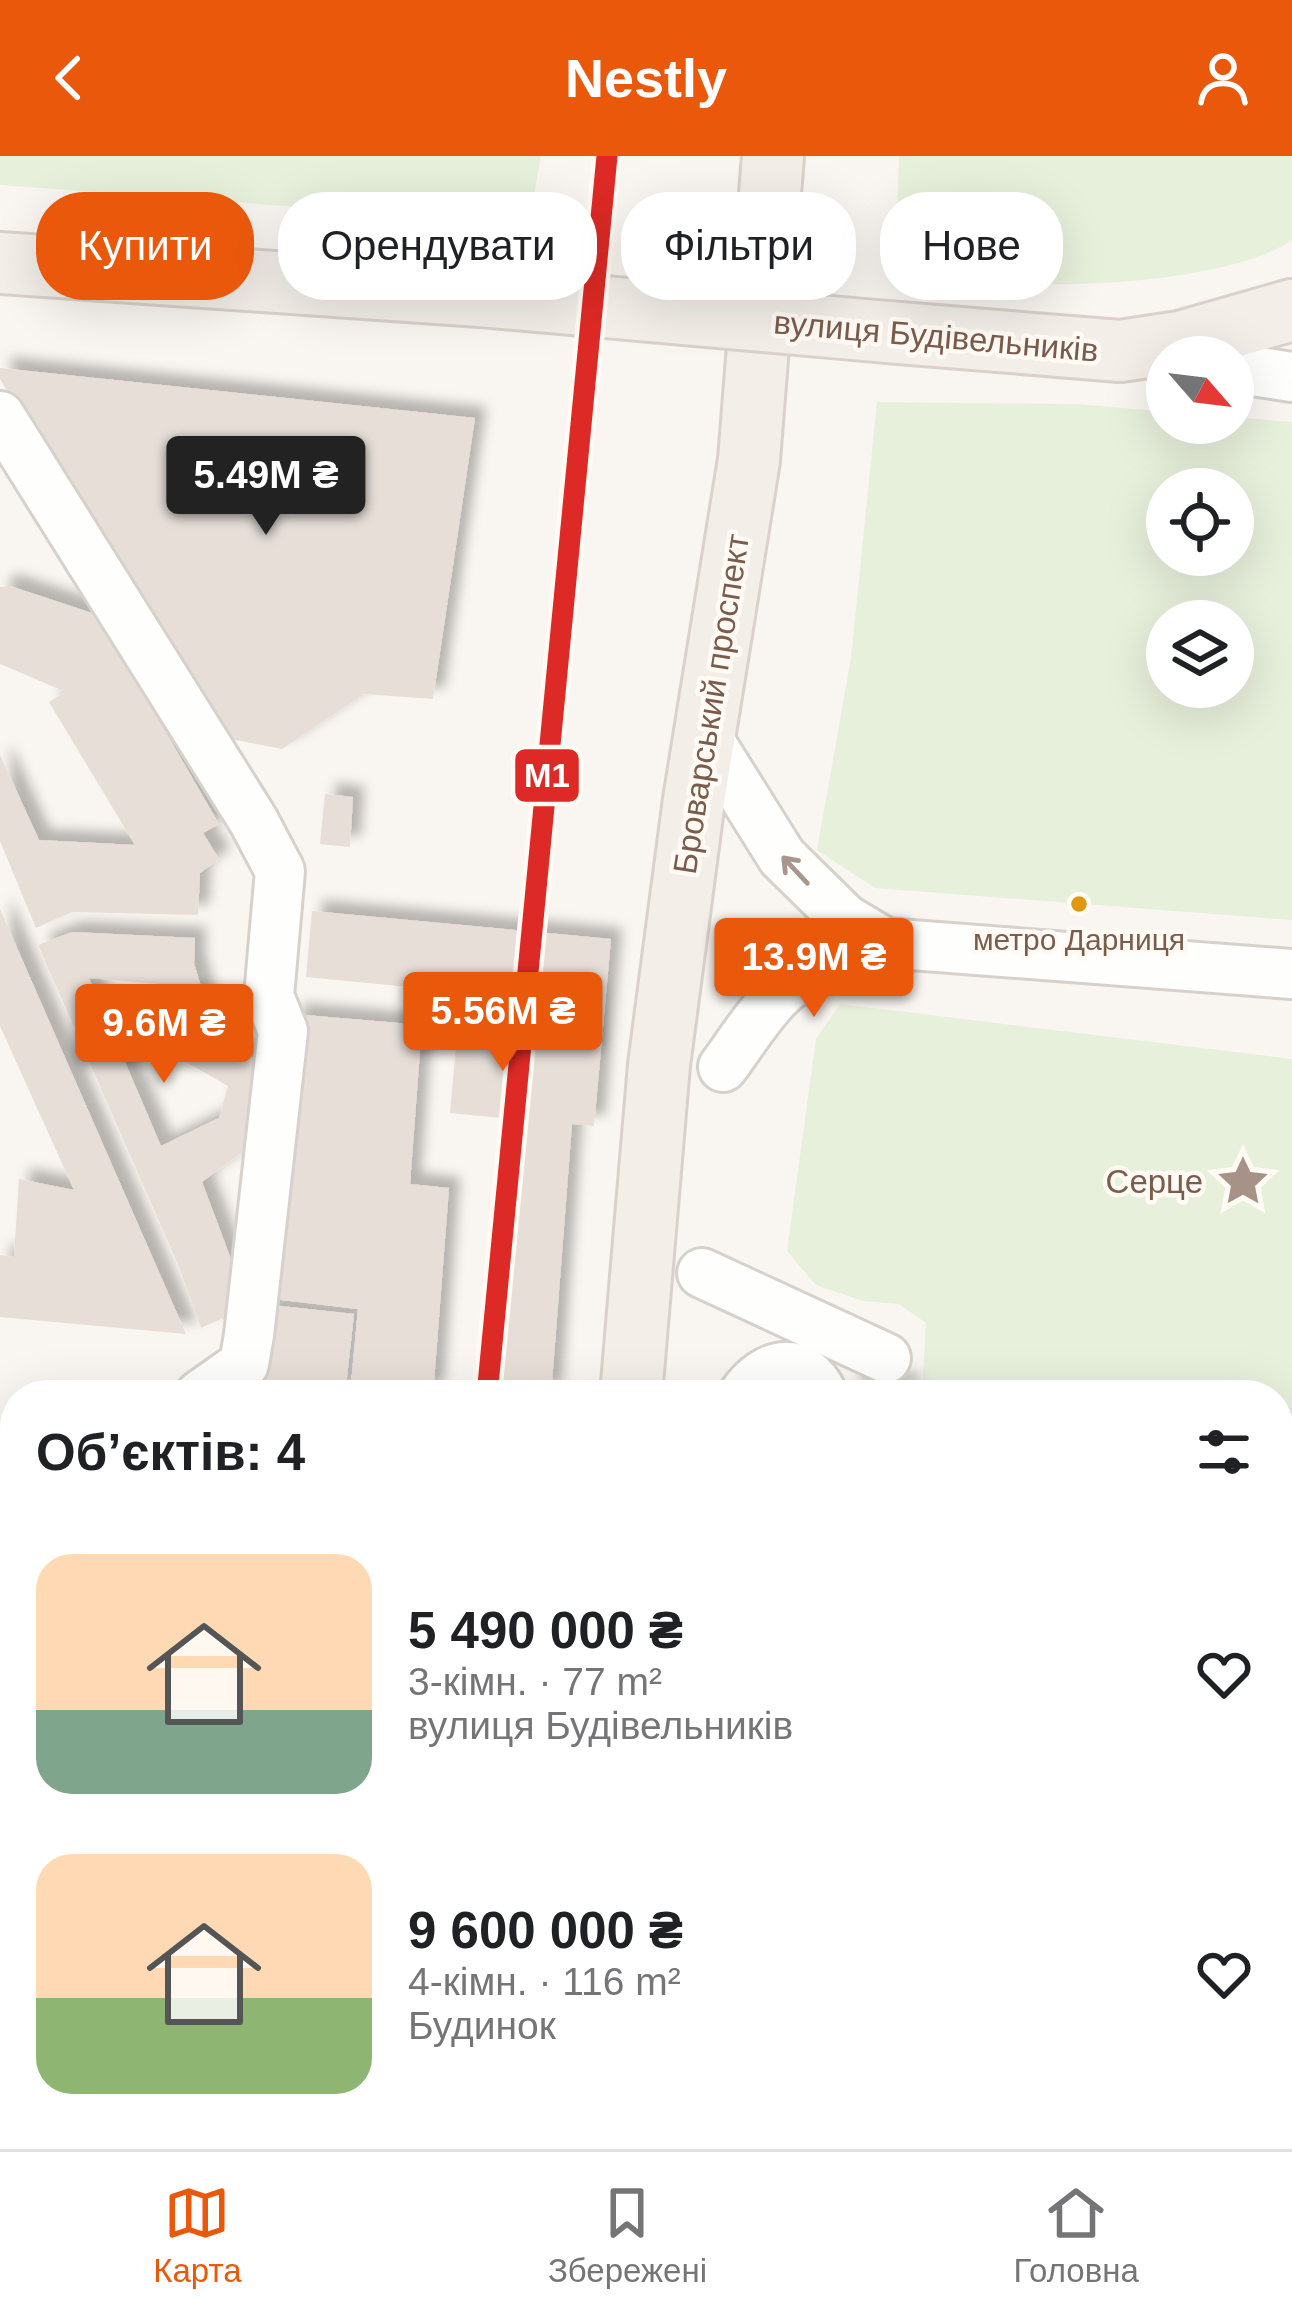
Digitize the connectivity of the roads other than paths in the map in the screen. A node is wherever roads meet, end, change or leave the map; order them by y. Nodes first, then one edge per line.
1 (773, 156) edge
2 (0, 263) edge
3 (1292, 310) edge
4 (1143, 355) edge
5 (1254, 371) edge
6 (1292, 377) edge
7 (0, 416) edge
8 (705, 734) junction
9 (885, 943) junction
10 (1292, 974) edge
11 (723, 1067) dead end
12 (702, 1273) dead end
13 (641, 1275) junction
14 (886, 1358) dead end
15 (221, 1380) edge
16 (632, 1380) edge
17 (668, 1380) edge
18 (758, 1380) edge
19 (816, 1380) edge

1 - 8 main road, Броварський проспект
2 - 4 main road, вулиця Будівельників, bridge
3 - 4 main road, вулиця Будівельників
5 - 6 street
7 - 15 street
9 -> 8 street
8 - 13 main road, Броварський проспект
9 - 10 street
9 - 11 street
12 - 14 street
13 - 16 main road, Броварський проспект
13 - 17 main road
18 - 19 street

